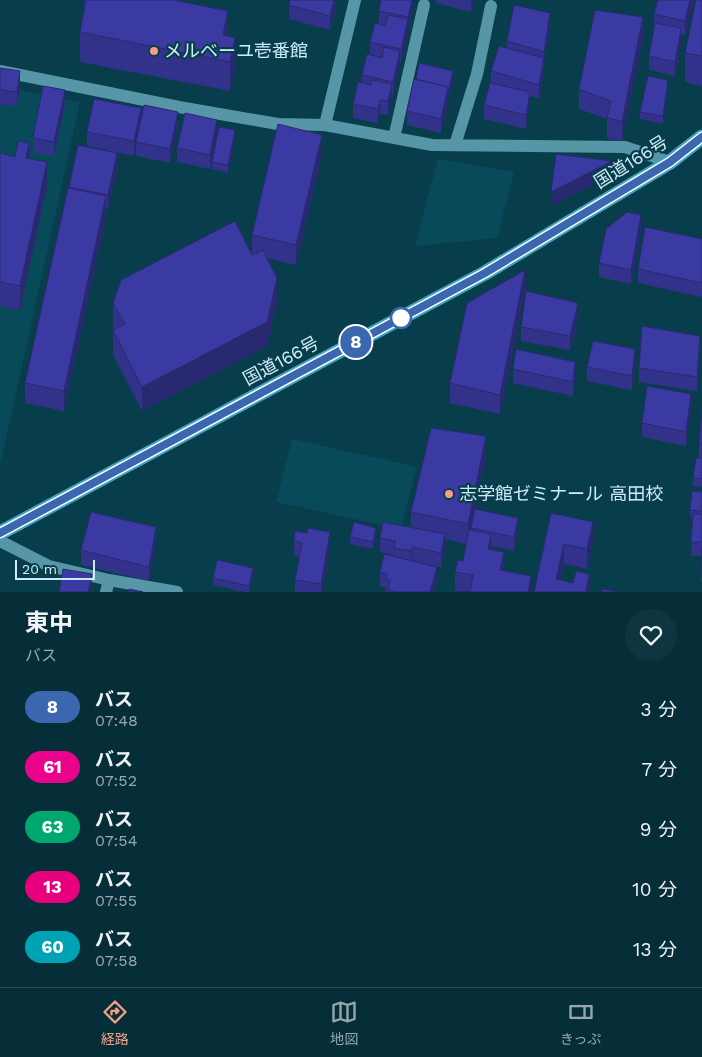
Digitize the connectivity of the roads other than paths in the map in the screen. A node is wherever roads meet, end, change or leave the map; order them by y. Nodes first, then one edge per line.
1 (355, 0) edge
2 (424, 5) dead end
3 (491, 6) dead end
4 (0, 71) edge
5 (325, 125) junction
6 (702, 137) edge
7 (394, 138) junction
8 (455, 145) junction
9 (670, 162) junction
10 (0, 533) edge
11 (0, 541) edge
12 (107, 586) edge
13 (177, 592) edge

1 - 5 street
2 - 7 street
3 - 8 street
4 - 5 street
5 - 7 street
6 - 9 highway, 国道166号
7 - 8 street
8 - 9 street
9 - 10 highway, 国道166号
11 - 12 street
12 - 13 street

